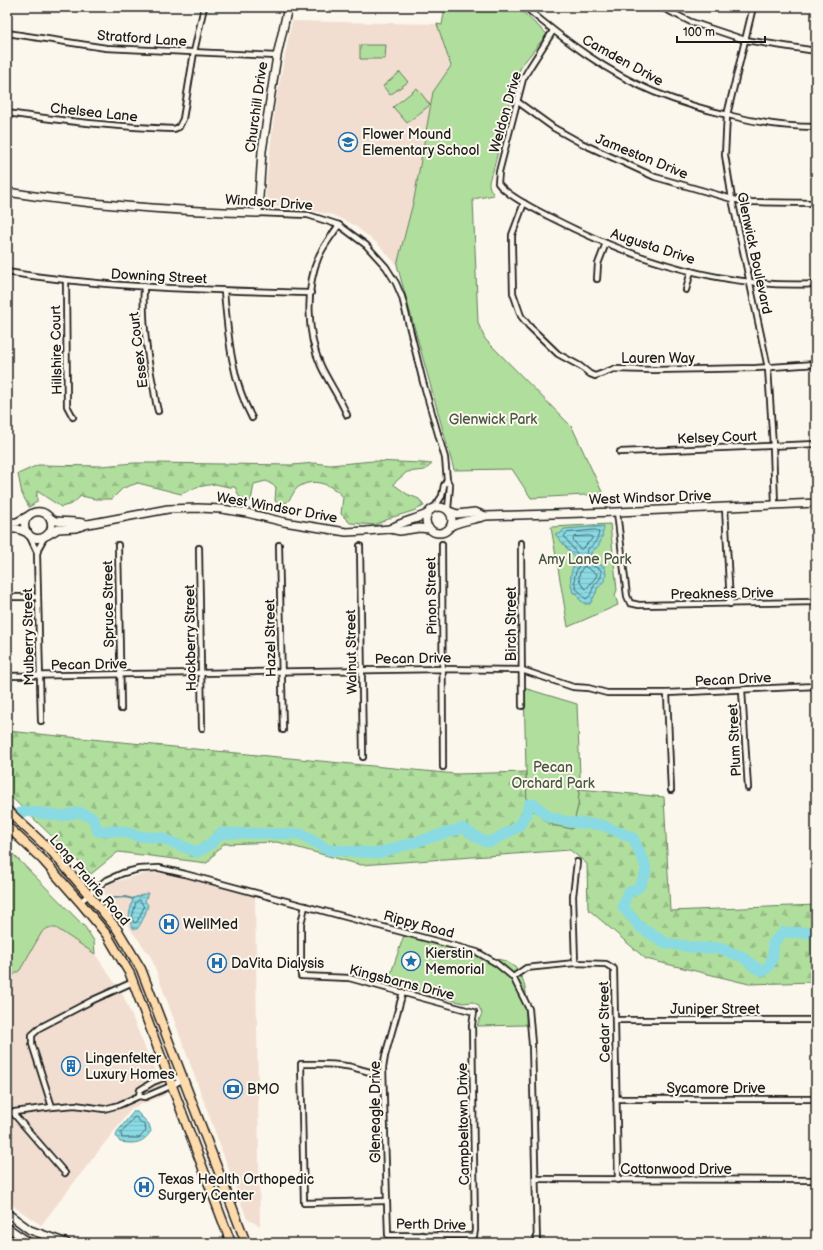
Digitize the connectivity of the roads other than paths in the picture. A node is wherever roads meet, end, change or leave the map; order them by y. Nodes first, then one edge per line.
1 (204, 7) edge
2 (288, 7) edge
3 (525, 7) edge
4 (661, 7) edge
5 (753, 7) edge
6 (553, 31) junction
7 (7, 33) edge
8 (745, 40) junction
9 (816, 51) edge
10 (194, 52) junction
11 (277, 56) junction
12 (518, 102) junction
13 (7, 113) edge
14 (727, 115) junction
15 (816, 128) edge
16 (498, 182) joint
17 (7, 192) edge
18 (732, 199) junction
19 (524, 203) junction
20 (816, 203) edge
21 (258, 213) junction
22 (339, 225) junction
23 (606, 243) junction
24 (691, 271) junction
25 (7, 272) edge
26 (597, 279) dead end
27 (66, 281) junction
28 (750, 282) junction
29 (816, 284) edge
30 (144, 286) junction
31 (686, 290) dead end
32 (224, 291) junction
33 (310, 293) junction
34 (816, 364) edge
35 (768, 368) junction
36 (158, 411) dead end
37 (347, 415) dead end
38 (73, 417) dead end
39 (252, 418) dead end
40 (816, 444) edge
41 (773, 446) junction
42 (620, 452) dead end
43 (447, 480) junction
44 (816, 504) edge
45 (775, 505) junction
46 (434, 508) junction
47 (725, 508) junction
48 (448, 510) junction
49 (617, 512) junction
50 (427, 514) junction
51 (28, 516) junction
52 (486, 516) junction
53 (50, 518) junction
54 (7, 524) edge
55 (88, 524) junction
56 (451, 526) junction
57 (390, 528) junction
58 (7, 529) edge
59 (430, 530) junction
60 (28, 534) junction
61 (47, 535) junction
62 (521, 543) dead end
63 (442, 544) dead end
64 (118, 546) dead end
65 (279, 546) dead end
66 (360, 546) dead end
67 (199, 548) dead end
68 (37, 554) junction
69 (7, 597) edge
70 (38, 597) junction
71 (816, 602) edge
72 (730, 604) junction
73 (443, 668) junction
74 (362, 670) junction
75 (522, 670) junction
76 (282, 672) junction
77 (120, 674) junction
78 (201, 674) junction
79 (7, 676) edge
80 (40, 676) junction
81 (816, 686) edge
82 (742, 690) junction
83 (667, 693) junction
84 (522, 706) dead end
85 (120, 709) dead end
86 (41, 721) dead end
87 (202, 728) dead end
88 (283, 730) dead end
89 (363, 757) dead end
90 (443, 767) dead end
91 (748, 788) dead end
92 (671, 790) dead end
93 (7, 810) edge
94 (7, 826) edge
95 (577, 862) dead end
96 (89, 895) junction
97 (80, 902) junction
98 (305, 906) junction
99 (575, 963) junction
100 (514, 977) junction
101 (133, 982) junction
102 (403, 992) junction
103 (474, 1012) joint
104 (615, 1020) junction
105 (816, 1020) edge
106 (383, 1074) junction
107 (168, 1076) junction
108 (183, 1079) junction
109 (173, 1085) junction
110 (139, 1096) junction
111 (616, 1099) junction
112 (816, 1099) edge
113 (52, 1106) junction
114 (7, 1113) edge
115 (13, 1113) junction
116 (65, 1173) dead end
117 (536, 1179) junction
118 (618, 1180) junction
119 (816, 1180) edge
120 (386, 1201) junction
121 (7, 1212) edge
122 (7, 1227) edge
123 (388, 1235) joint
124 (422, 1235) junction
125 (474, 1236) joint
126 (30, 1243) edge
127 (67, 1243) edge
128 (231, 1243) edge
129 (246, 1243) edge
130 (416, 1243) edge
131 (428, 1243) edge
132 (537, 1243) edge

1 - 10 street
2 - 11 street, Churchill Drive
3 - 6 street, Camden Drive
4 - 8 street
5 - 8 street, Glenwick Boulevard
6 - 12 street, Weldon Drive
6 - 14 street, Camden Drive
7 - 10 street, Stratford Lane
8 - 9 street
8 - 14 street, Glenwick Boulevard
10 - 11 street, Stratford Lane
10 - 13 street, Chelsea Lane
11 - 21 street, Churchill Drive
12 - 16 street, Weldon Drive
12 - 18 street, Jameston Drive
14 - 15 street, Camden Drive
14 - 18 street, Glenwick Boulevard
16 - 19 street, Augusta Drive
17 - 21 street, Windsor Drive
18 - 20 street, Jameston Drive
18 - 28 street, Glenwick Boulevard
19 - 23 street, Augusta Drive
19 - 35 street, Lauren Way
21 - 22 street, Windsor Drive
22 - 33 street
22 - 43 street, Windsor Drive
23 - 24 street, Augusta Drive
23 - 26 street
24 - 28 street, Augusta Drive
24 - 31 street
25 - 27 street, Downing Street
27 - 30 street, Downing Street
27 - 38 street, Hillshire Court
28 - 29 street, Augusta Drive
28 - 35 street, Glenwick Boulevard
30 - 32 street, Downing Street
30 - 36 street, Essex Court
32 - 33 street, Downing Street
32 - 39 street
33 - 37 street
34 - 35 street, Lauren Way
35 - 41 street, Glenwick Boulevard
40 - 41 street, Kelsey Court
41 - 42 street, Kelsey Court
41 - 45 street, Glenwick Boulevard
43 - 46 street, Windsor Drive
43 - 48 street, Windsor Drive
44 - 45 street, West Windsor Drive
45 - 47 street, West Windsor Drive
46 - 48 street, West Windsor Drive
46 - 50 street, West Windsor Drive
47 - 49 street, West Windsor Drive
47 - 72 street
48 - 52 street, West Windsor Drive
48 - 56 street
49 - 52 street, West Windsor Drive
49 - 72 street, Preakness Drive
50 - 57 street, West Windsor Drive
50 - 59 street
51 - 53 street, West Windsor Drive
51 - 54 street, West Windsor Drive
51 - 60 street
52 - 56 street, West Windsor Drive
53 - 55 street, West Windsor Drive
53 - 61 street
55 - 57 street, West Windsor Drive
55 - 61 street, West Windsor Drive
56 - 59 street, West Windsor Drive
57 - 59 street, West Windsor Drive
58 - 60 street, West Windsor Drive
60 - 61 street, West Windsor Drive
60 - 68 street, Mulberry Street
61 - 68 street, Mulberry Street
62 - 75 street, Birch Street
63 - 73 street, Pinon Street
64 - 77 street, Spruce Street
65 - 76 street, Hazel Street
66 - 74 street, Walnut Street
67 - 78 street, Hackberry Street
68 - 70 street, Mulberry Street
69 - 70 street
70 - 80 street, Mulberry Street
71 - 72 street, Preakness Drive
73 - 74 street, Pecan Drive
73 - 75 street, Pecan Drive
73 - 90 street, Pinon Street
74 - 76 street, Pecan Drive
74 - 89 street, Walnut Street
75 - 83 street, Pecan Drive
75 - 84 street, Birch Street
76 - 78 street, Pecan Drive
76 - 88 street, Hazel Street
77 - 78 street, Pecan Drive
77 - 80 street, Pecan Drive
77 - 85 street, Spruce Street
78 - 87 street, Hackberry Street
79 - 80 street, Pecan Drive
80 - 86 street, Mulberry Street
81 - 82 street, Pecan Drive
82 - 83 street, Pecan Drive
82 - 91 street, Plum Street
83 - 92 street
93 - 96 main road, Long Prairie Road
94 - 97 main road, Long Prairie Road
95 - 99 street
96 - 97 street, Rippy Road
96 - 98 street, Rippy Road
96 - 108 main road, Long Prairie Road
97 - 101 main road, Long Prairie Road
98 - 100 street, Rippy Road
98 - 102 street, Kingsbarns Drive
99 - 100 street, Cedar Street
99 - 104 street, Cedar Street
100 - 117 street, Rippy Road
101 - 107 main road, Long Prairie Road
101 - 113 street
102 - 103 street, Kingsbarns Drive
102 - 106 street, Gleneagle Drive
103 - 125 street, Campbeltown Drive
104 - 105 street, Juniper Street
104 - 111 street, Cedar Street
106 - 120 street, Gleneagle Drive
106 - 120 street
107 - 108 street
107 - 109 main road, Long Prairie Road
107 - 110 street
108 - 109 street
108 - 129 main road, Long Prairie Road
109 - 110 street
109 - 128 main road, Long Prairie Road
110 - 113 street
111 - 112 street, Sycamore Drive
111 - 118 street, Cedar Street
113 - 115 street
114 - 115 street
115 - 116 street
117 - 118 street, Cottonwood Drive
117 - 132 street, Rippy Road
118 - 119 street, Cottonwood Drive
120 - 123 street, Gleneagle Drive
121 - 127 street
122 - 126 street
123 - 124 street, Perth Drive
124 - 125 street, Perth Drive
124 - 130 street
124 - 131 street

